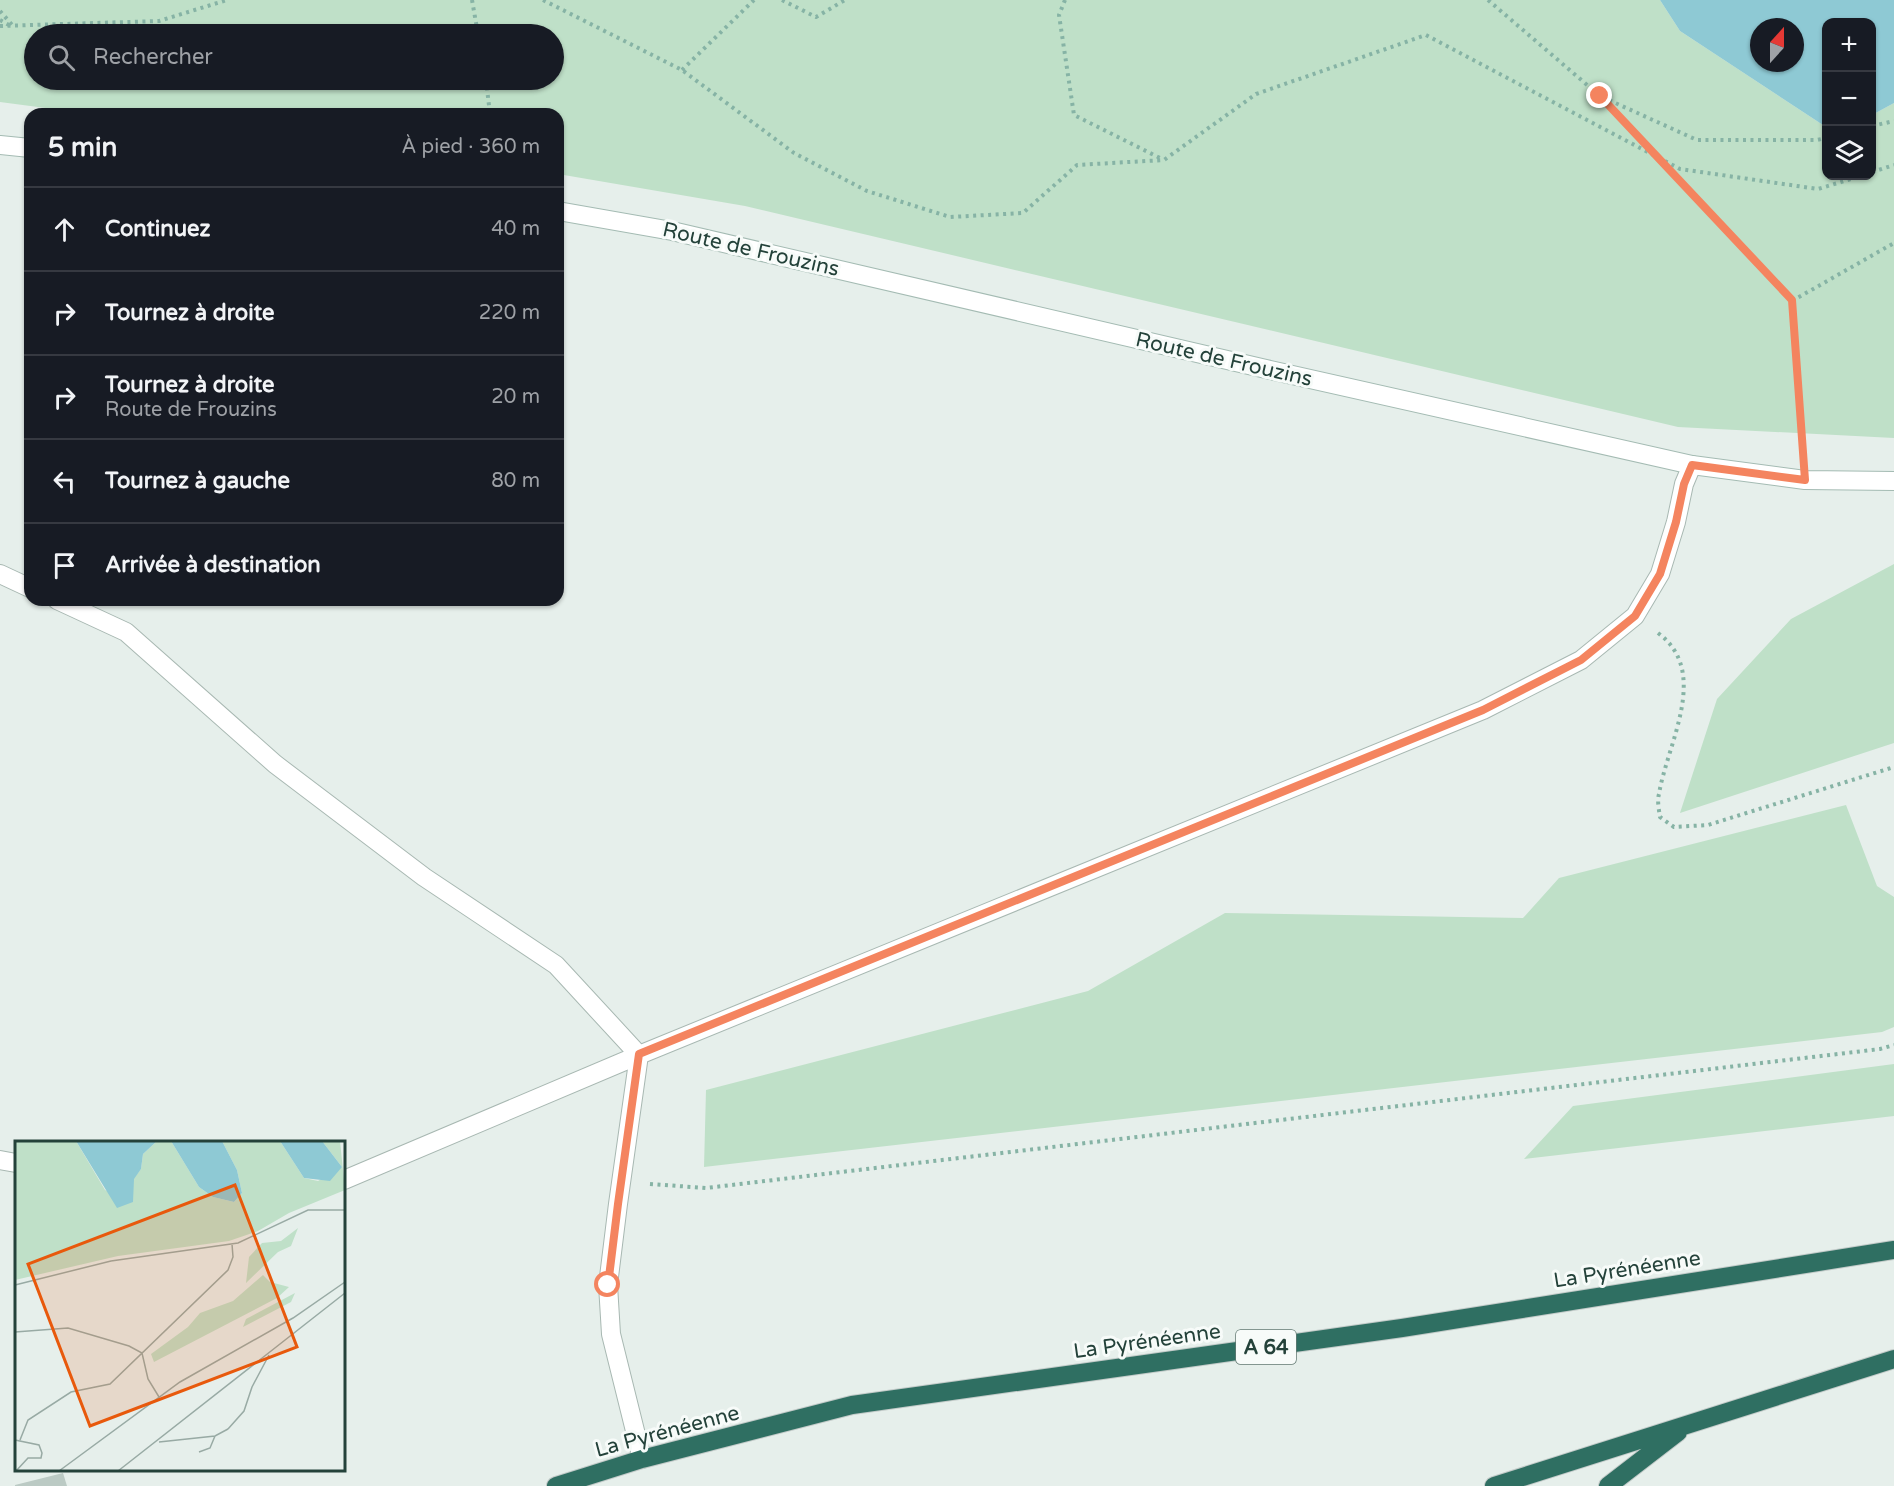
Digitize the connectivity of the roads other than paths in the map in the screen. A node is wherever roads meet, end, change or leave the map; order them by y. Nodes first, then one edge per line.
1 (0, 145) edge
2 (24, 147) edge
3 (564, 212) edge
4 (1692, 465) junction
5 (1894, 481) edge
6 (0, 574) edge
7 (24, 585) edge
8 (70, 606) edge
9 (639, 1054) junction
10 (0, 1160) edge
11 (15, 1163) edge
12 (345, 1180) edge
13 (1894, 1250) edge
14 (1894, 1359) edge
15 (1690, 1423) junction
16 (642, 1460) junction
17 (556, 1486) edge
18 (1494, 1486) edge
19 (1608, 1486) edge

1 - 2 main road
3 - 4 main road, Route de Frouzins
4 - 5 main road, Route de Frouzins
4 - 9 main road
6 - 7 main road
8 - 9 main road
9 - 12 main road
9 - 16 main road
10 - 11 main road
13 - 16 highway, La Pyrénéenne / A 64
14 - 15 highway
15 - 18 highway
15 - 19 highway
16 - 17 highway, La Pyrénéenne / A 64

